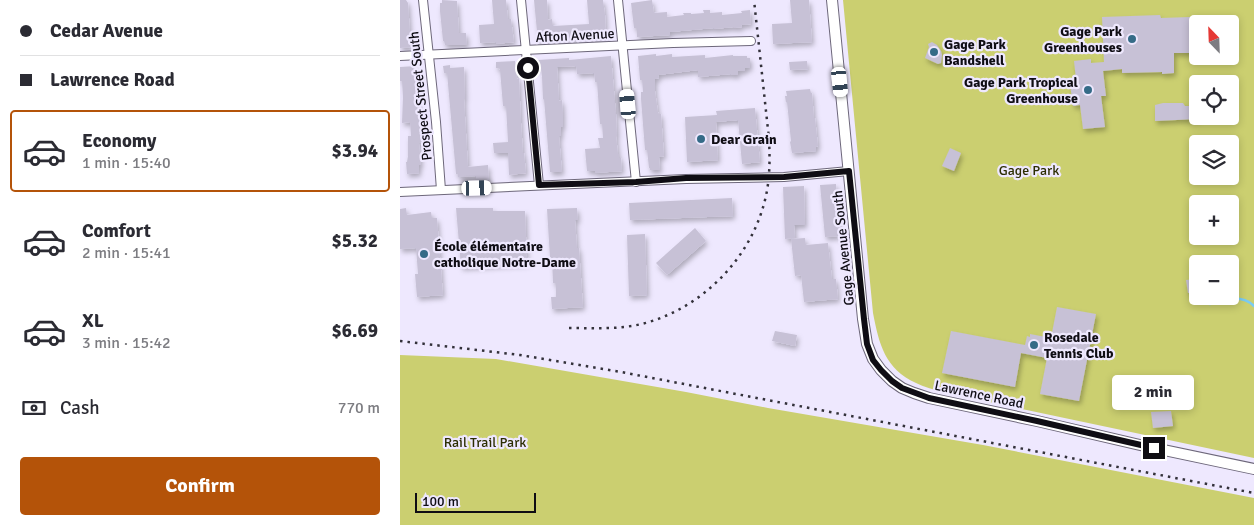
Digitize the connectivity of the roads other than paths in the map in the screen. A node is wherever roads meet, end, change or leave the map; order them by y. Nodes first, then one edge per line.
1 (423, 0) edge
2 (521, 0) edge
3 (618, 0) edge
4 (832, 0) edge
5 (751, 41) dead end
6 (622, 45) junction
7 (526, 50) junction
8 (428, 55) junction
9 (400, 56) edge
10 (849, 171) junction
11 (636, 182) junction
12 (539, 185) junction
13 (441, 190) junction
14 (400, 192) edge
15 (881, 370) joint
16 (1254, 469) edge

1 - 8 street, Prospect Street South
2 - 7 street
3 - 6 street
4 - 10 street, Gage Avenue South
5 - 6 street, Afton Avenue
6 - 7 street, Afton Avenue
6 - 11 street
7 - 8 street, Afton Avenue
7 - 12 street
8 - 9 street, Afton Avenue
8 - 13 street, Prospect Street South
10 - 11 street
10 - 15 street, Gage Avenue South
11 - 12 street
12 - 13 street
13 - 14 street
15 - 16 street, Lawrence Road

